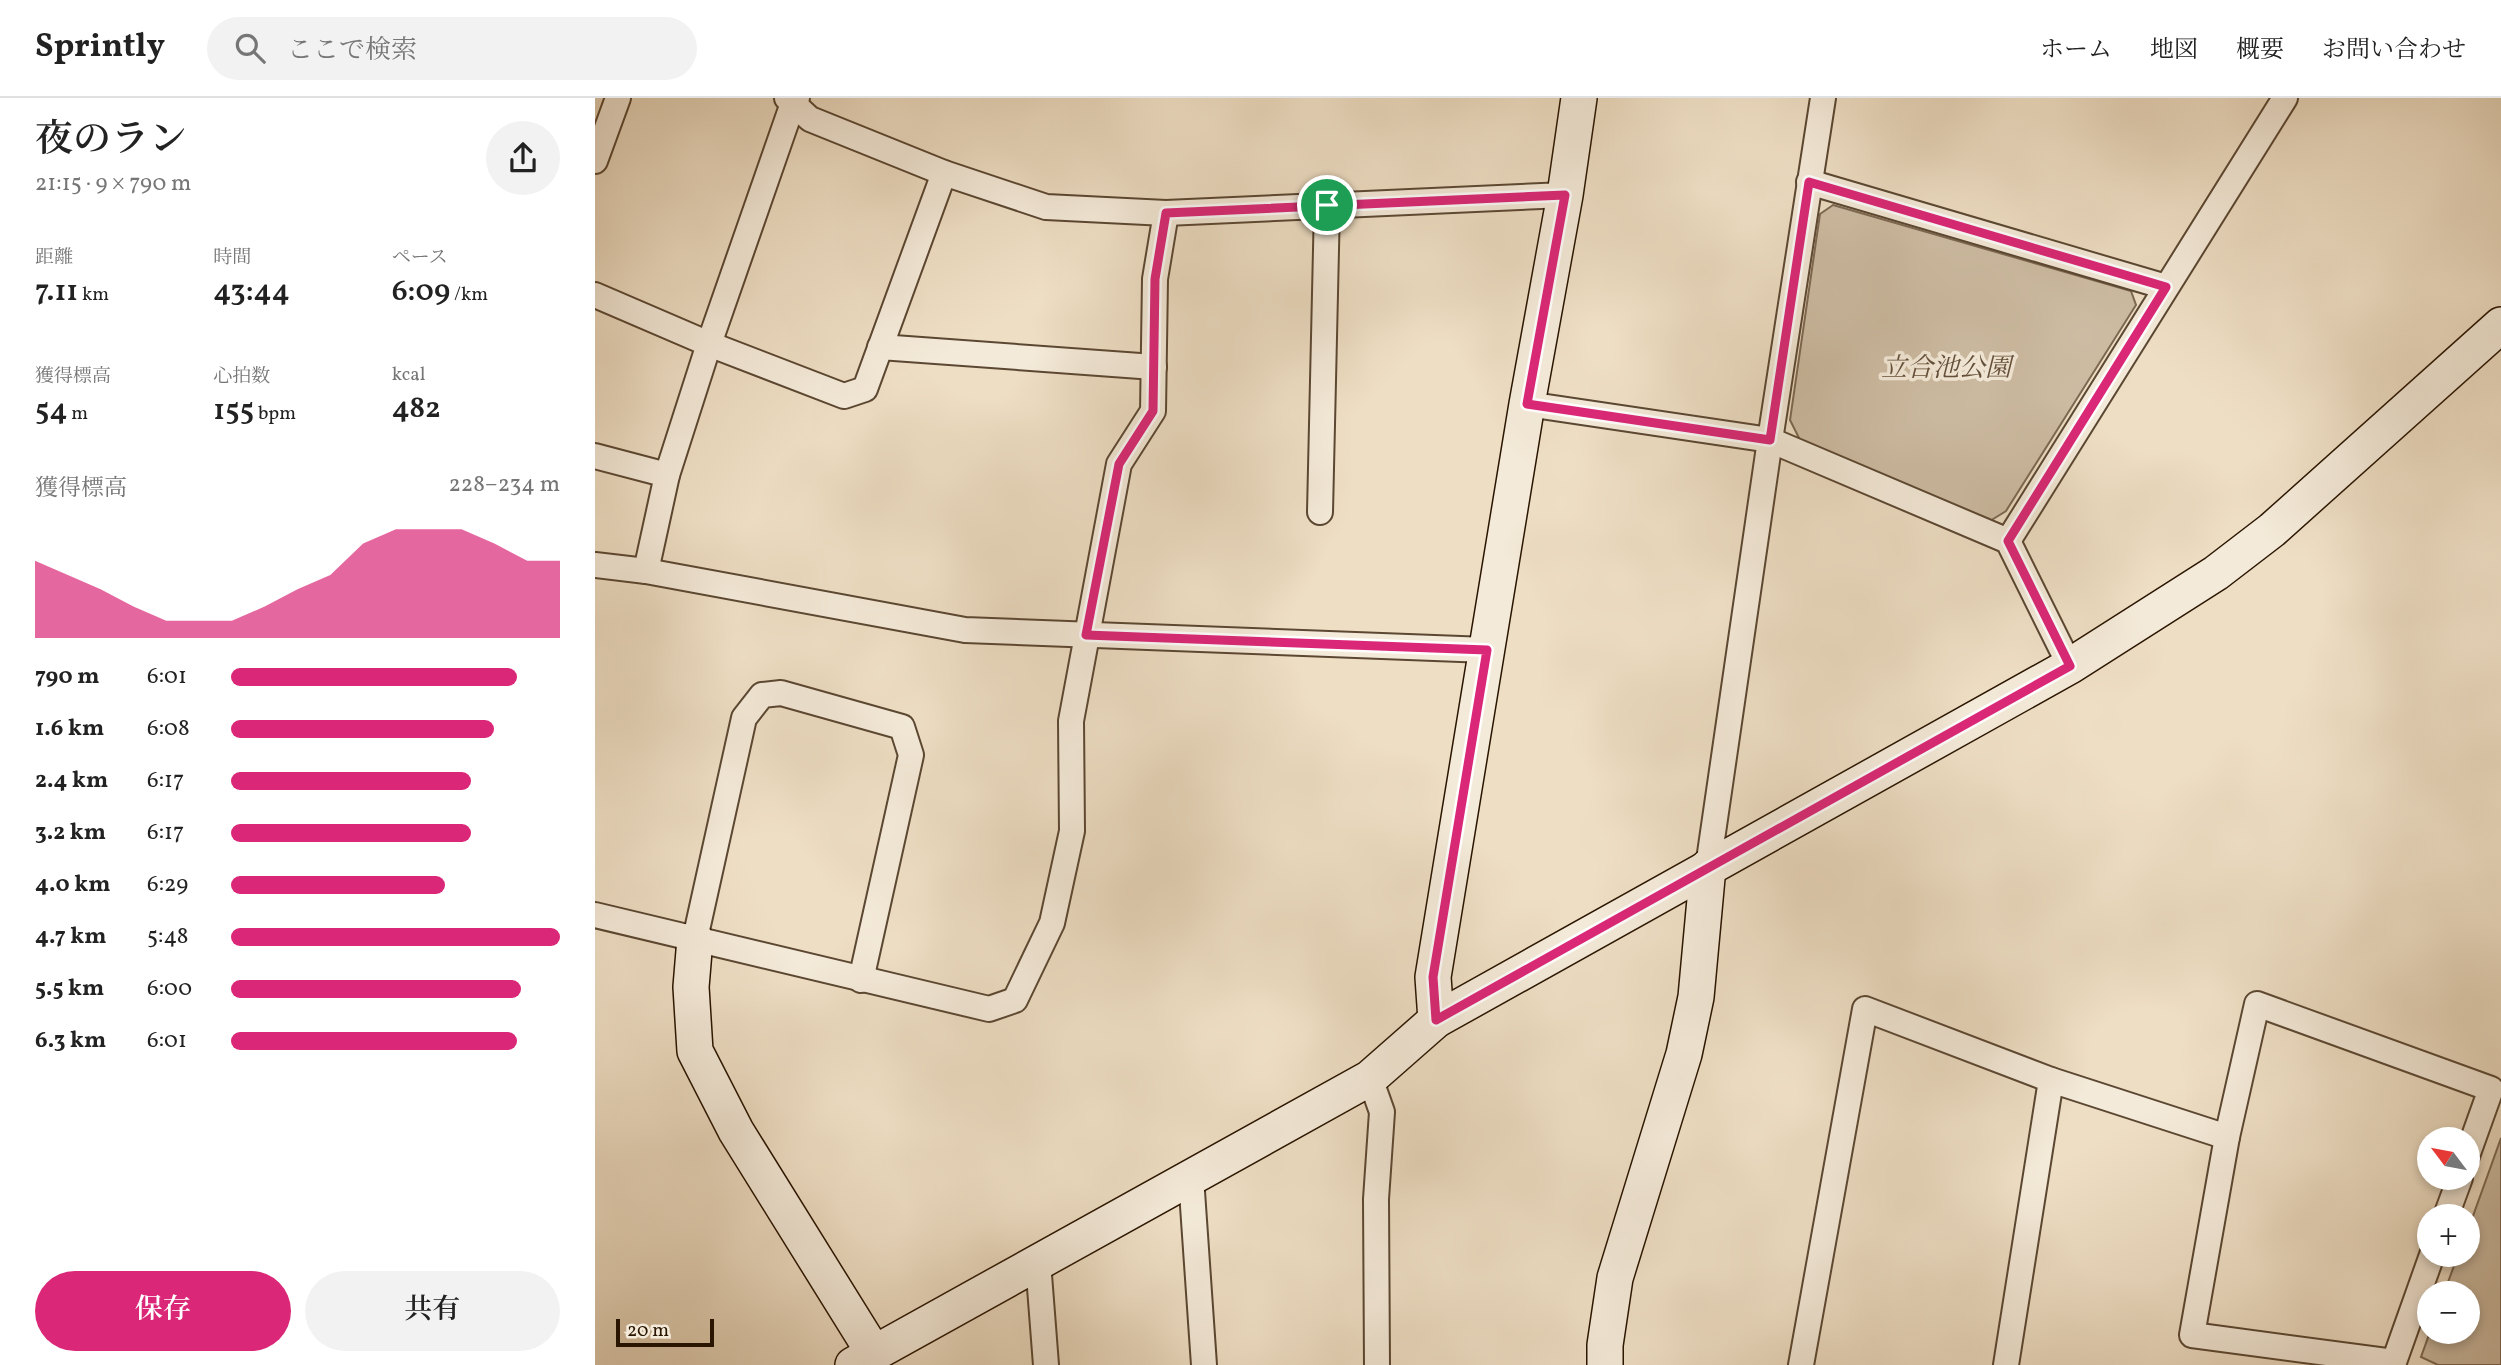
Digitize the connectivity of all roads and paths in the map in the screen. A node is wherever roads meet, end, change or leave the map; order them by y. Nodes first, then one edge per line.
1 (618, 98) edge
2 (1579, 98) edge
3 (1823, 98) edge
4 (2285, 98) edge
5 (792, 100) edge
6 (595, 161) edge
7 (944, 173) junction
8 (1809, 182) junction
9 (1565, 195) junction
10 (1327, 205) junction
11 (1166, 213) junction
12 (2166, 287) junction
13 (595, 295) edge
14 (2501, 325) edge
15 (709, 344) junction
16 (880, 347) junction
17 (1154, 367) junction
18 (1527, 404) junction
19 (1770, 440) junction
20 (595, 456) edge
21 (667, 475) junction
22 (1320, 512) dead end
23 (2008, 541) junction
24 (595, 565) edge
25 (646, 571) junction
26 (1086, 635) junction
27 (1487, 650) junction
28 (2070, 666) junction
29 (1708, 867) junction
30 (595, 915) edge
31 (695, 939) junction
32 (861, 981) junction
33 (1436, 1020) junction
34 (1370, 1078) junction
35 (2051, 1080) junction
36 (2477, 1127) edge
37 (2227, 1138) junction
38 (1191, 1177) junction
39 (1038, 1262) junction
40 (2428, 1267) edge
41 (870, 1361) edge
42 (2397, 1363) edge
43 (1046, 1365) edge
44 (1204, 1365) edge
45 (1377, 1365) edge
46 (1605, 1365) edge
47 (1801, 1365) edge
48 (2006, 1365) edge

1 - 6 street
2 - 9 street
3 - 8 street
4 - 12 street
5 - 7 street
5 - 15 street
7 - 11 street
7 - 16 street
8 - 12 street
8 - 19 street
9 - 10 street
9 - 18 street
10 - 11 street
10 - 22 street
11 - 17 street
12 - 23 street
13 - 15 street
14 - 28 street
15 - 16 street
15 - 21 street
16 - 17 street
17 - 26 street
18 - 19 street
18 - 27 street
19 - 23 street
19 - 29 street
20 - 21 street
21 - 25 street
23 - 28 street
24 - 25 street
25 - 26 street
26 - 27 street
26 - 32 street
27 - 33 street
28 - 29 street
29 - 33 street
29 - 46 street
30 - 31 street
31 - 32 street
31 - 32 street
31 - 41 street
33 - 34 street
34 - 38 street
34 - 45 street
35 - 37 street
35 - 47 street
35 - 48 street
36 - 37 street
37 - 42 street
38 - 39 street
38 - 44 street
39 - 41 street
39 - 43 street
40 - 42 street

